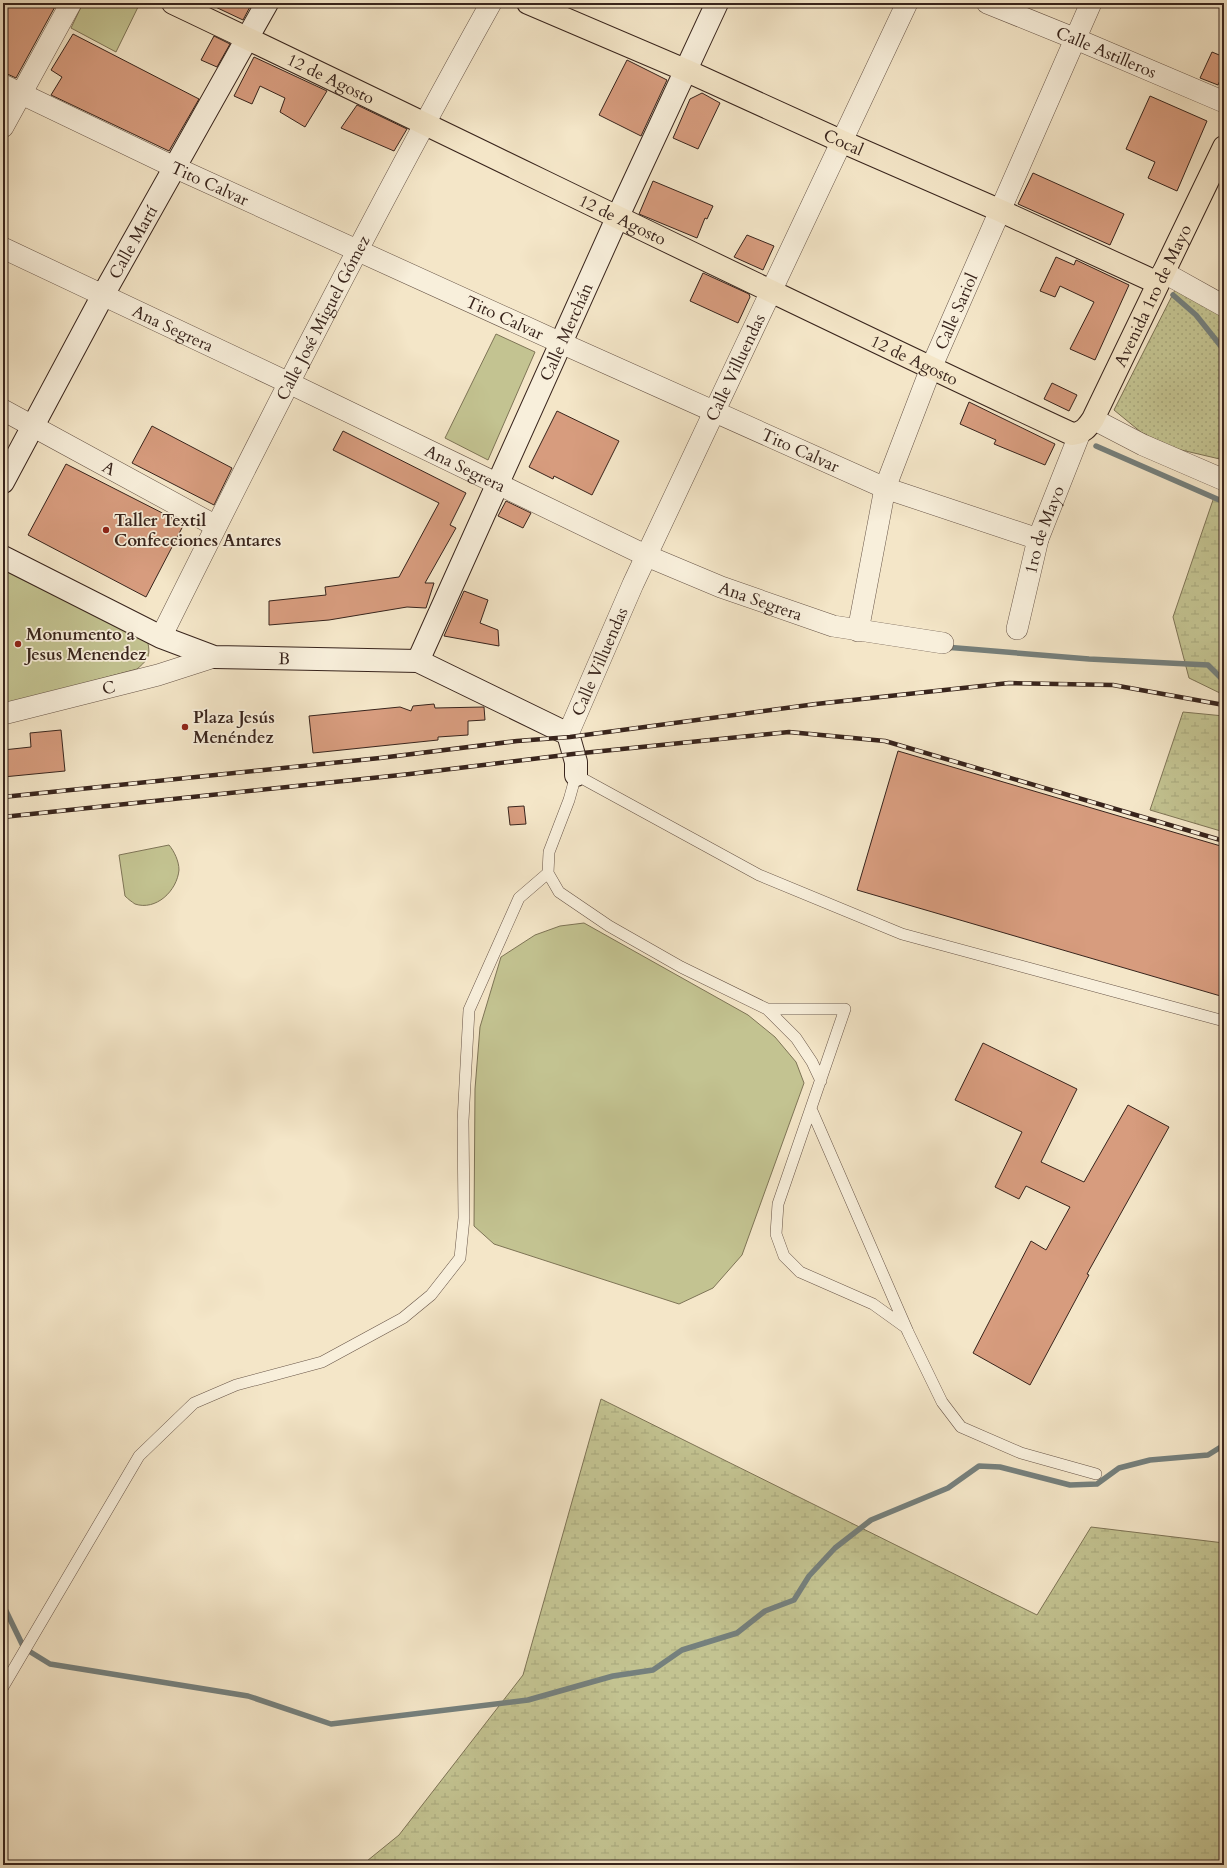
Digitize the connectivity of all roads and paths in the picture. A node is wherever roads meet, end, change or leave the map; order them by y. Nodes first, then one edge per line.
1 (71, 3) edge
2 (173, 3) edge
3 (267, 3) edge
4 (491, 3) edge
5 (528, 3) edge
6 (717, 3) edge
7 (907, 3) edge
8 (988, 3) edge
9 (1092, 3) edge
10 (1076, 38) junction
11 (248, 39) junction
12 (685, 70) junction
13 (12, 89) edge
14 (1224, 102) edge
15 (424, 123) junction
16 (3, 127) edge
17 (843, 142) junction
18 (1224, 147) edge
19 (174, 167) junction
20 (1001, 211) junction
21 (618, 216) junction
22 (3, 248) edge
23 (358, 251) junction
24 (1161, 277) junction
25 (772, 291) junction
26 (103, 295) junction
27 (1224, 306) edge
28 (561, 343) junction
29 (931, 368) junction
30 (289, 382) junction
31 (3, 410) edge
32 (714, 412) junction
33 (33, 426) junction
34 (1082, 429) junction
35 (1224, 480) edge
36 (3, 482) edge
37 (498, 483) junction
38 (885, 488) junction
39 (216, 526) junction
40 (1038, 539) junction
41 (647, 556) junction
42 (3, 557) edge
43 (1017, 629) dead end
44 (858, 631) junction
45 (161, 637) junction
46 (943, 643) dead end
47 (214, 657) junction
48 (418, 661) junction
49 (3, 714) edge
50 (569, 735) junction
51 (576, 775) junction
52 (548, 873) junction
53 (767, 1009) junction
54 (1224, 1021) edge
55 (821, 1081) junction
56 (812, 1111) junction
57 (906, 1327) junction
58 (1096, 1474) dead end
59 (3, 1687) edge

1 - 13 street
2 - 11 main road, 12 de Agosto
3 - 11 street, Calle Martí
4 - 15 street, Calle José Miguel Gómez
5 - 12 main road, Cocal
6 - 12 street, Calle Merchán
7 - 17 street, Calle Villuendas
8 - 10 street, Calle Astilleros
9 - 10 street, Calle Sariol
10 - 14 street, Calle Astilleros
10 - 20 street, Calle Sariol
11 - 15 main road, 12 de Agosto
11 - 19 street, Calle Martí
12 - 17 main road, Cocal
12 - 21 street, Calle Merchán
13 - 16 street
13 - 19 street, Tito Calvar
15 - 21 main road, 12 de Agosto
15 - 23 street, Calle José Miguel Gómez
17 - 20 main road, Cocal
17 - 25 street, Calle Villuendas
18 - 24 main road, Avenida 1ro de Mayo
19 - 23 street, Tito Calvar
19 - 26 street, Calle Martí
20 - 24 main road, Cocal
20 - 29 street, Calle Sariol
21 - 25 main road, 12 de Agosto
21 - 28 street, Calle Merchán
22 - 26 street, Ana Segrera
23 - 28 street, Tito Calvar
23 - 30 street, Calle José Miguel Gómez
24 - 27 street, Cocal
24 - 34 main road, Avenida 1ro de Mayo
25 - 29 main road, 12 de Agosto
25 - 32 street, Calle Villuendas
26 - 30 street, Ana Segrera
26 - 33 street, Calle Martí
28 - 32 street, Tito Calvar
28 - 37 street, Calle Merchán
29 - 34 main road, 12 de Agosto
29 - 38 street, Calle Sariol
30 - 37 street, Ana Segrera
30 - 39 street, Calle José Miguel Gómez
31 - 33 street, A
32 - 38 street, Tito Calvar
32 - 41 street, Calle Villuendas
33 - 36 street, Calle Martí
33 - 39 street, A
34 - 35 street, 12 de Agosto
34 - 40 street, 1ro de Mayo
37 - 41 street, Ana Segrera
37 - 48 street, Calle Merchán
38 - 40 street, Tito Calvar
38 - 44 street, Calle Sariol
39 - 45 street, Calle José Miguel Gómez
40 - 43 street, 1ro de Mayo
41 - 44 street, Ana Segrera
41 - 50 street, Calle Villuendas
42 - 45 street, B
44 - 46 street, Ana Segrera
45 - 47 street, B
47 - 48 street, B
47 - 49 street, C
48 - 50 street, B
50 - 51 street
51 - 52 lane
51 - 54 lane
52 - 53 lane
52 - 59 lane
53 - 55 lane
53 - 55 lane
55 - 56 lane
56 - 57 lane
56 - 57 lane
57 - 58 lane

